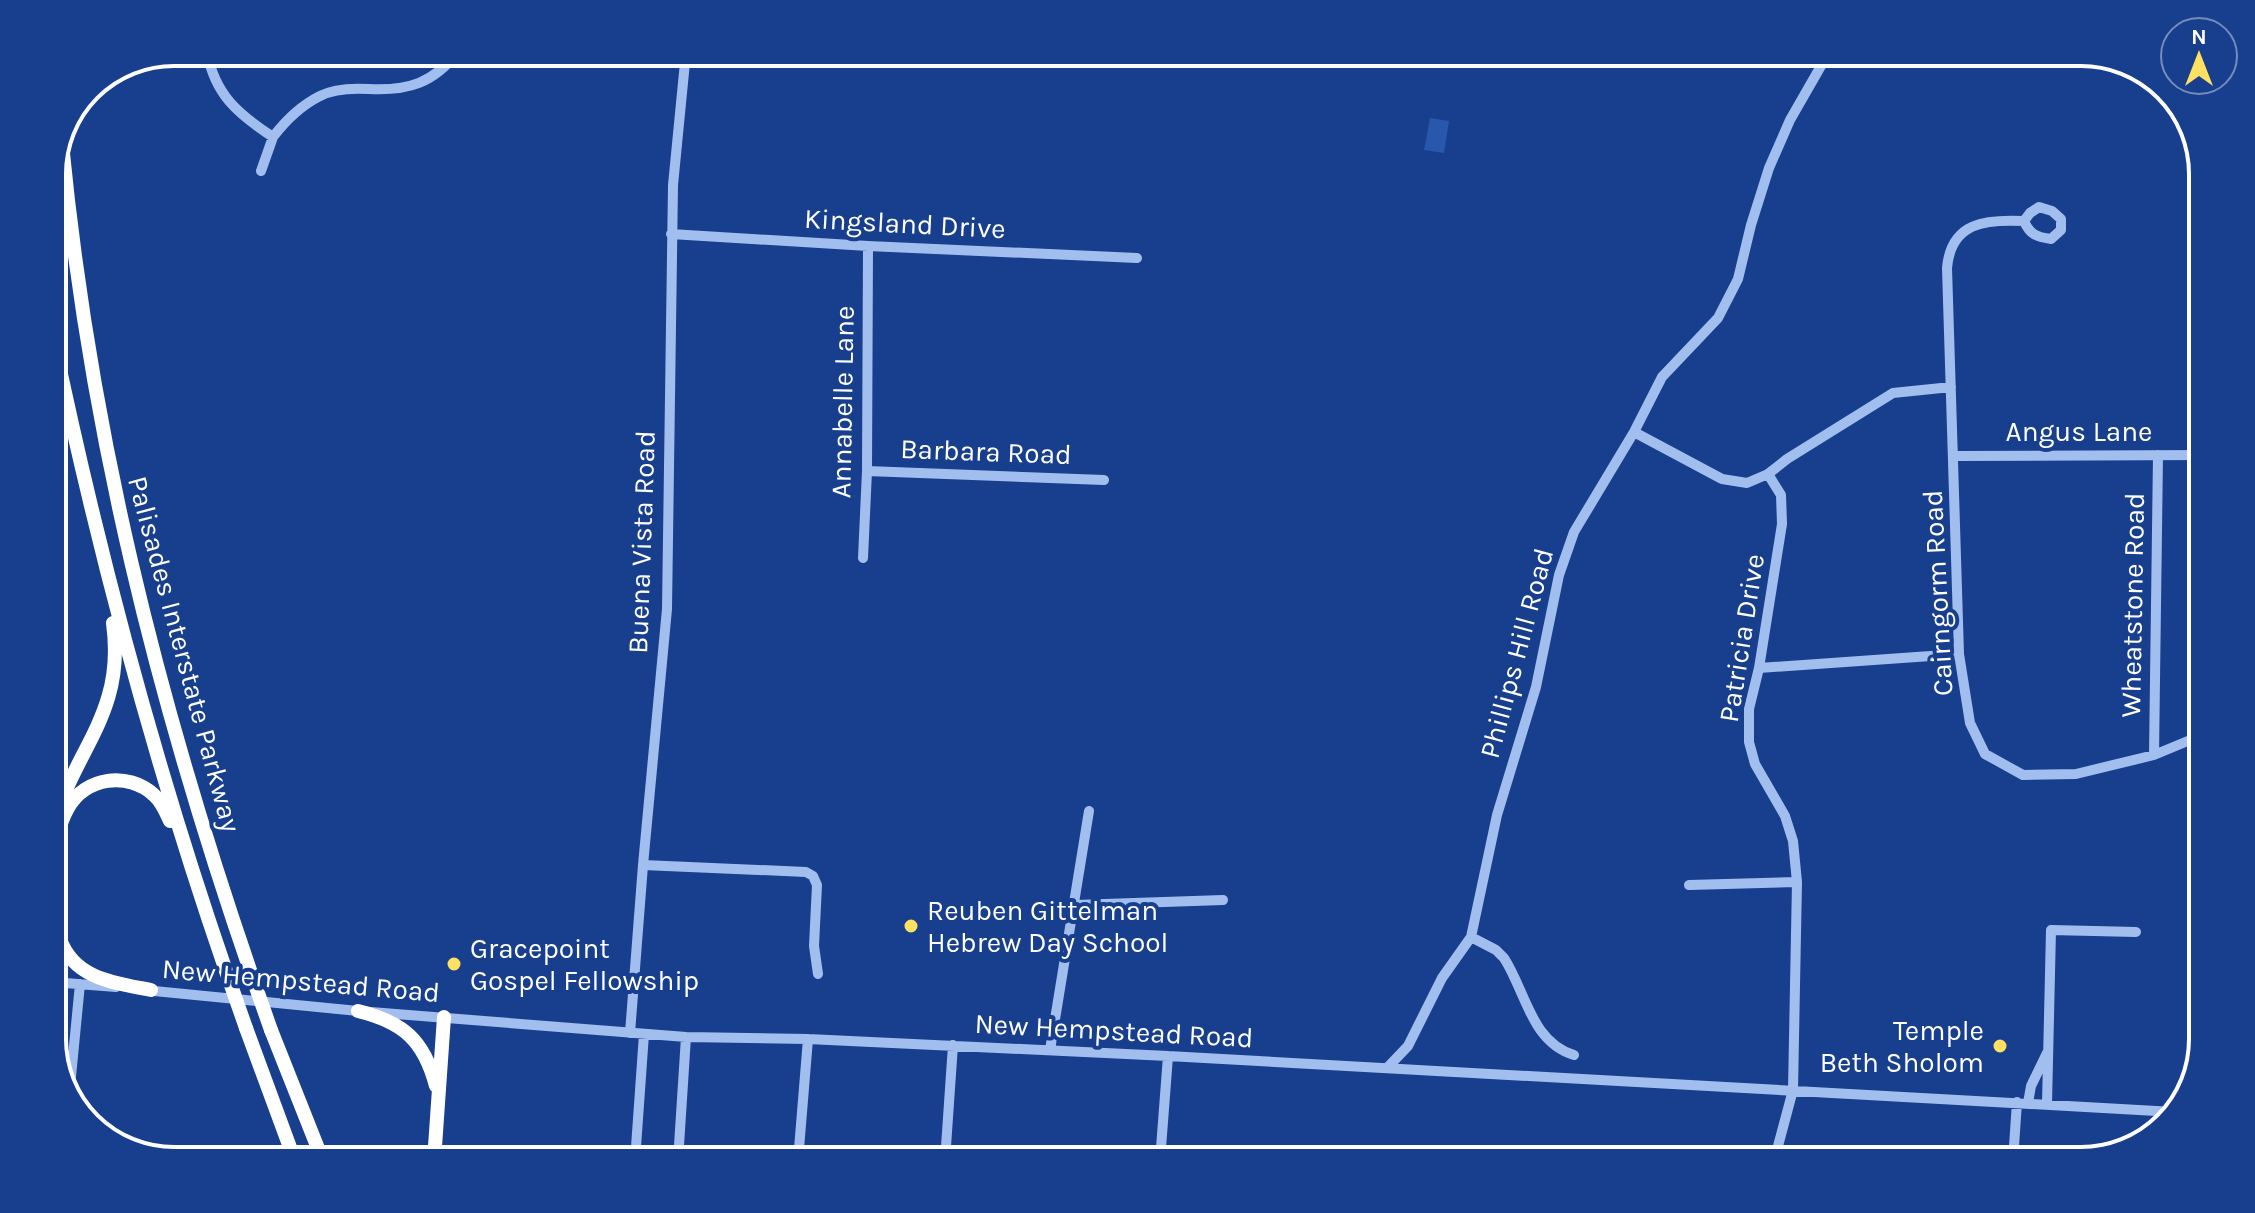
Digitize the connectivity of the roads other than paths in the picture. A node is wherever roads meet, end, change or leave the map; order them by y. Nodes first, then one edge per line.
1 (210, 66) edge
2 (446, 66) edge
3 (684, 66) edge
4 (1821, 66) edge
5 (273, 137) junction
6 (261, 171) dead end
7 (66, 180) edge
8 (2024, 221) dead end
9 (671, 234) junction
10 (868, 246) junction
11 (1137, 258) dead end
12 (1951, 387) junction
13 (66, 394) edge
14 (1634, 432) junction
15 (2158, 455) junction
16 (2189, 455) edge
17 (1955, 456) junction
18 (867, 471) junction
19 (1768, 474) junction
20 (1104, 480) dead end
21 (92, 508) junction
22 (863, 558) dead end
23 (1959, 654) junction
24 (1759, 668) junction
25 (2189, 740) edge
26 (2154, 755) junction
27 (66, 789) edge
28 (66, 811) edge
29 (1089, 811) dead end
30 (643, 865) junction
31 (1797, 882) junction
32 (1689, 885) dead end
33 (1223, 900) dead end
34 (1075, 905) junction
35 (2136, 932) dead end
36 (1471, 937) junction
37 (217, 946) junction
38 (66, 950) edge
39 (818, 974) dead end
40 (66, 983) edge
41 (80, 984) junction
42 (151, 990) junction
43 (358, 1011) junction
44 (448, 1017) junction
45 (630, 1033) junction
46 (644, 1034) junction
47 (686, 1037) junction
48 (808, 1039) junction
49 (953, 1045) junction
50 (2049, 1047) junction
51 (1050, 1050) junction
52 (1574, 1055) dead end
53 (1168, 1056) junction
54 (1388, 1067) junction
55 (71, 1072) edge
56 (1793, 1090) junction
57 (438, 1094) junction
58 (2022, 1103) junction
59 (2047, 1104) junction
60 (2161, 1111) edge
61 (290, 1147) edge
62 (319, 1147) edge
63 (435, 1147) edge
64 (443, 1147) edge
65 (636, 1147) edge
66 (679, 1147) edge
67 (799, 1147) edge
68 (946, 1147) edge
69 (1161, 1147) edge
70 (1778, 1147) edge
71 (2015, 1147) edge

1 - 5 street
2 - 5 street
3 - 9 street, Buena Vista Road
4 - 14 street, Phillips Hill Road
5 - 6 street
7 - 62 highway, Palisades Interstate Parkway, bridge
8 - 12 street, Cairngorm Road
9 - 10 street, Kingsland Drive
9 - 30 street, Buena Vista Road
10 - 11 street, Kingsland Drive
10 - 18 street, Annabelle Lane
12 - 17 street, Cairngorm Road
12 - 19 street
13 - 21 highway, Palisades Interstate Parkway
14 - 19 street
14 - 36 street, Phillips Hill Road
15 - 16 street, Angus Lane
15 - 17 street, Angus Lane
15 - 26 street, Wheatstone Road
17 - 23 street, Cairngorm Road
18 - 20 street, Barbara Road
18 - 22 street, Annabelle Lane
19 - 24 street, Patricia Drive
21 - 27 highway
21 - 37 highway, Palisades Interstate Parkway
23 - 24 street
23 - 26 street, Cairngorm Road
24 - 31 street, Patricia Drive
25 - 26 street, Cairngorm Road
28 - 37 highway
29 - 34 street
30 - 39 street
30 - 45 street, Buena Vista Road
31 - 32 street
31 - 56 street, Patricia Drive
33 - 34 street
34 - 51 street
35 - 50 street
36 - 52 street
36 - 54 street, Phillips Hill Road
37 - 61 highway, Palisades Interstate Parkway, bridge
38 - 42 highway
40 - 41 street, New Hempstead Road
41 - 42 street, New Hempstead Road
41 - 55 street
42 - 43 street, New Hempstead Road
43 - 44 street, New Hempstead Road
43 - 57 highway
44 - 45 street, New Hempstead Road
44 - 57 highway
44 - 64 highway
45 - 46 street, New Hempstead Road
46 - 47 street, New Hempstead Road
46 - 65 street
47 - 48 street, New Hempstead Road
47 - 66 street
48 - 49 street, New Hempstead Road
48 - 67 street
49 - 51 street, New Hempstead Road
49 - 68 street
50 - 58 street
50 - 59 street
51 - 53 street, New Hempstead Road
53 - 54 street, New Hempstead Road
53 - 69 street
54 - 56 street, New Hempstead Road
56 - 58 street, New Hempstead Road
56 - 70 street, Patricia Drive
57 - 63 highway
58 - 59 street, New Hempstead Road
58 - 71 street
59 - 60 street, New Hempstead Road

